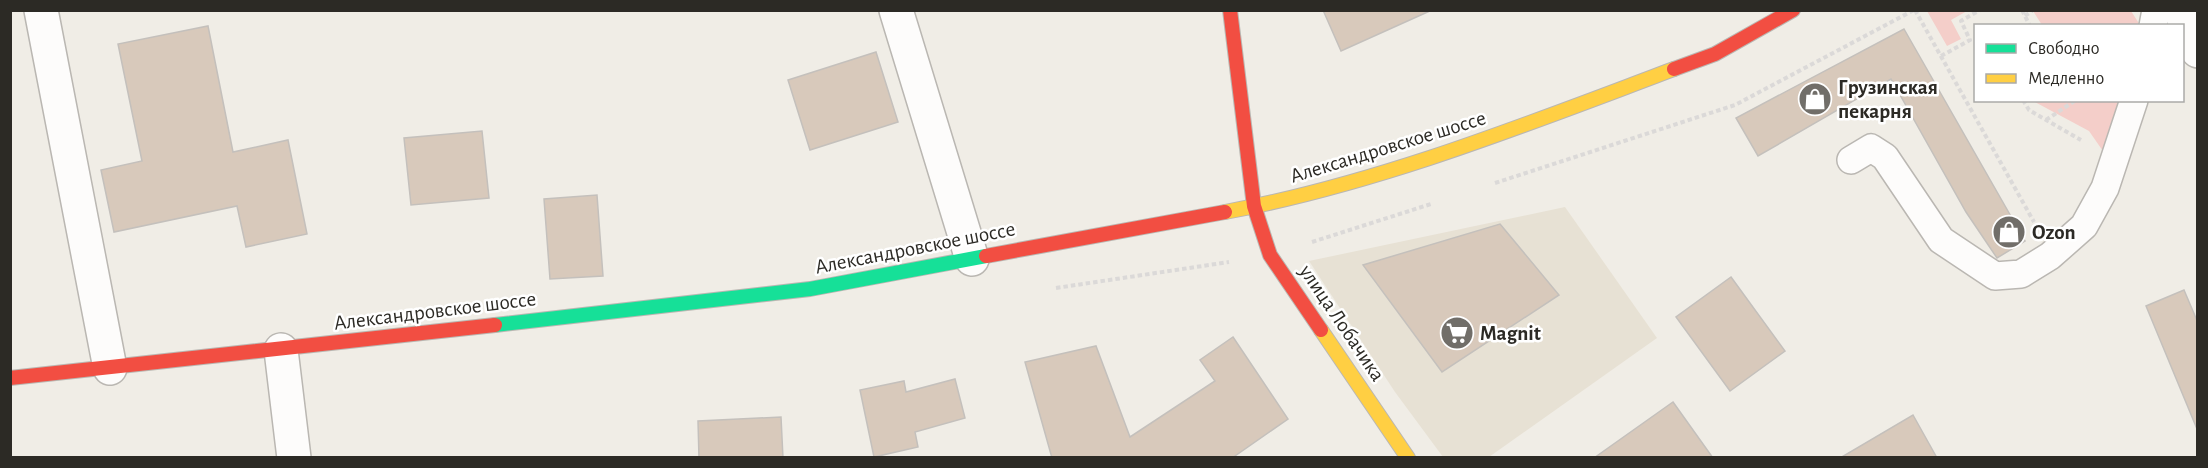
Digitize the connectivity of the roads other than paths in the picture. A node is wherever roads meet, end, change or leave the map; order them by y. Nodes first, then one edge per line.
1 (41, 10) edge
2 (896, 10) edge
3 (1230, 10) edge
4 (1793, 10) edge
5 (2180, 10) edge
6 (2198, 51) edge
7 (2133, 102) edge
8 (1851, 160) dead end
9 (1254, 206) junction
10 (972, 259) junction
11 (281, 350) junction
12 (110, 368) junction
13 (10, 378) edge
14 (294, 458) edge
15 (1408, 458) edge

1 - 12 street
2 - 10 street
3 - 9 street, улица Лобачика
4 - 9 street, Александровское шоссе
5 - 6 street
7 - 8 lane
9 - 10 street, Александровское шоссе
9 - 15 street, улица Лобачика
10 - 11 street, Александровское шоссе
11 - 12 street, Александровское шоссе
11 - 14 street
12 - 13 street, Александровское шоссе

